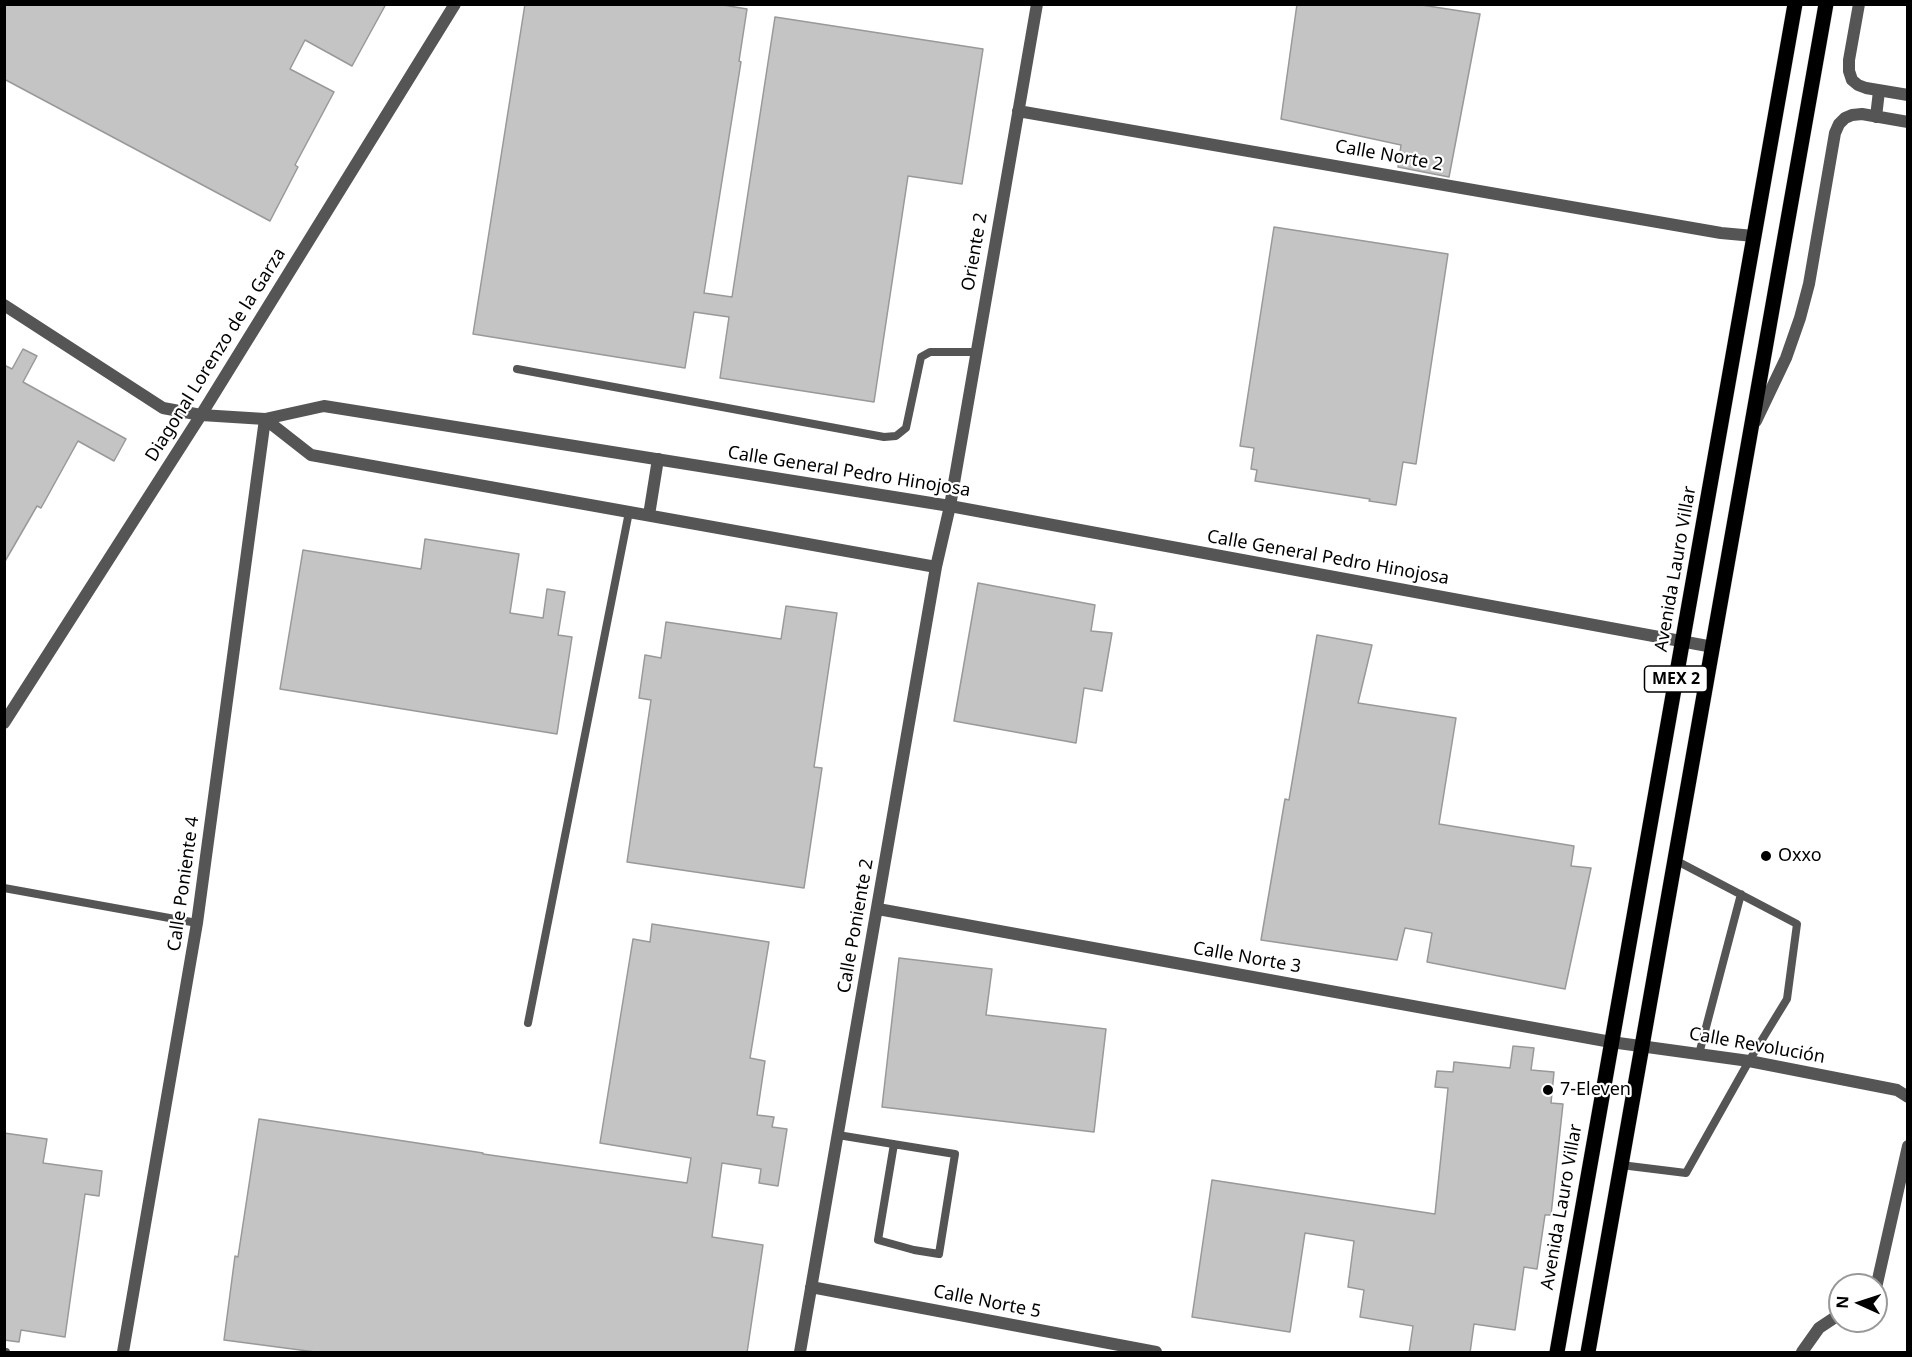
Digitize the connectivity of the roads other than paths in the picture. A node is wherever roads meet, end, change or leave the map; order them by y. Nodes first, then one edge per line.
1 (455, 4) edge
2 (1037, 4) edge
3 (1795, 4) edge
4 (1826, 4) edge
5 (1859, 4) edge
6 (1879, 90) junction
7 (1908, 95) edge
8 (1018, 111) junction
9 (1876, 117) junction
10 (1908, 122) edge
11 (1754, 237) junction
12 (4, 305) edge
13 (976, 352) junction
14 (518, 369) dead end
15 (201, 415) junction
16 (265, 419) junction
17 (1748, 438) junction
18 (658, 459) junction
19 (950, 506) junction
20 (629, 512) junction
21 (649, 515) junction
22 (936, 567) junction
23 (1683, 642) junction
24 (1713, 647) junction
25 (4, 723) edge
26 (1675, 860) junction
27 (4, 888) edge
28 (1741, 894) junction
29 (878, 909) junction
30 (197, 923) junction
31 (528, 1023) dead end
32 (1611, 1042) junction
33 (1642, 1045) junction
34 (1699, 1053) junction
35 (1749, 1060) junction
36 (1904, 1091) edge
37 (838, 1136) junction
38 (894, 1144) junction
39 (1908, 1146) edge
40 (1621, 1165) junction
41 (1879, 1273) edge
42 (811, 1287) junction
43 (1828, 1322) edge
44 (123, 1353) edge
45 (800, 1353) edge
46 (1156, 1353) edge
47 (1557, 1353) edge
48 (1588, 1353) edge
49 (1802, 1353) edge

1 - 15 street, Diagonal Lorenzo de la Garza
2 - 8 street, Oriente 2
3 - 11 main road, Avenida Lauro Villar / MEX 2
4 - 17 main road, MEX 2
5 - 6 street
6 - 7 street
6 - 9 street
8 - 11 street, Calle Norte 2
8 - 13 street, Oriente 2
9 - 10 street
9 - 17 street
11 - 23 main road, Avenida Lauro Villar / MEX 2
12 - 15 street, Calle General Pedro Hinojosa
13 - 14 lane
13 - 19 street, Oriente 2
15 - 16 street, Calle General Pedro Hinojosa
15 - 25 street, Diagonal Lorenzo de la Garza
16 - 18 street, Calle General Pedro Hinojosa
16 - 20 street
16 - 30 street, Calle Poniente 4
17 - 24 main road, MEX 2
18 - 19 street, Calle General Pedro Hinojosa
18 - 21 street
19 - 22 street, Calle Poniente 2
19 - 23 street, Calle General Pedro Hinojosa
20 - 21 street
20 - 31 lane
21 - 22 street
22 - 29 street, Calle Poniente 2
23 - 24 street, Calle General Pedro Hinojosa
23 - 32 main road, Avenida Lauro Villar / MEX 2
24 - 26 main road, MEX 2
26 - 28 lane
26 - 33 main road, MEX 2
27 - 30 lane
28 - 34 lane
28 - 35 lane
29 - 32 street, Calle Norte 3
29 - 37 street, Calle Poniente 2
30 - 44 street, Calle Poniente 4
32 - 33 street, Calle Revolución
32 - 47 main road, Avenida Lauro Villar / MEX 2
33 - 34 street, Calle Revolución
33 - 40 main road, MEX 2
34 - 35 street, Calle Revolución
35 - 36 street, Calle Revolución
35 - 40 lane
37 - 38 lane
37 - 42 street, Calle Poniente 2
38 - 38 lane
39 - 41 street
40 - 48 main road, MEX 2
42 - 45 street, Calle Poniente 2
42 - 46 street, Calle Norte 5
43 - 49 street

